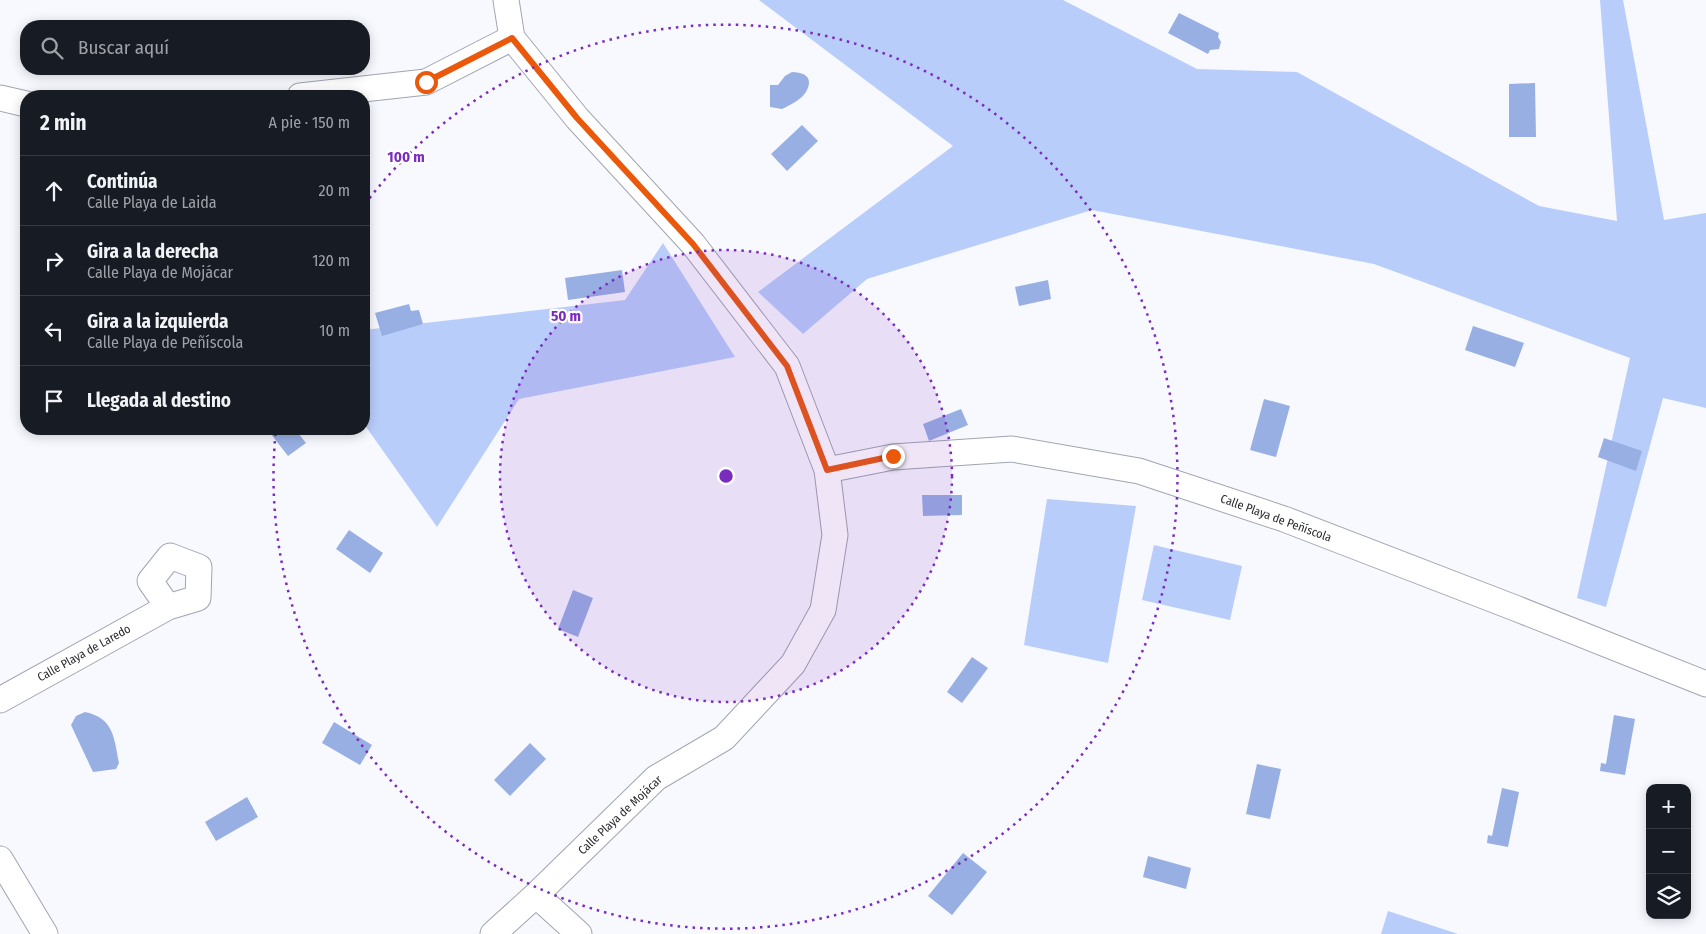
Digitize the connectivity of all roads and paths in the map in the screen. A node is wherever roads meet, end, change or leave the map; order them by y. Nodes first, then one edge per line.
1 (506, 0) edge
2 (512, 38) junction
3 (354, 90) edge
4 (0, 98) edge
5 (20, 103) edge
6 (827, 470) junction
7 (168, 607) dead end
8 (1706, 684) edge
9 (0, 700) edge
10 (0, 858) edge
11 (536, 895) junction
12 (45, 934) edge
13 (493, 934) edge
14 (579, 934) edge

1 - 2 street
2 - 3 street
2 - 6 street, Calle Playa de Mojácar
4 - 5 street
6 - 8 street, Calle Playa de Peñíscola
6 - 11 street, Calle Playa de Mojácar
7 - 9 street, Calle Playa de Laredo
10 - 12 street
11 - 13 street, Calle Playa de Mojácar
11 - 14 street

